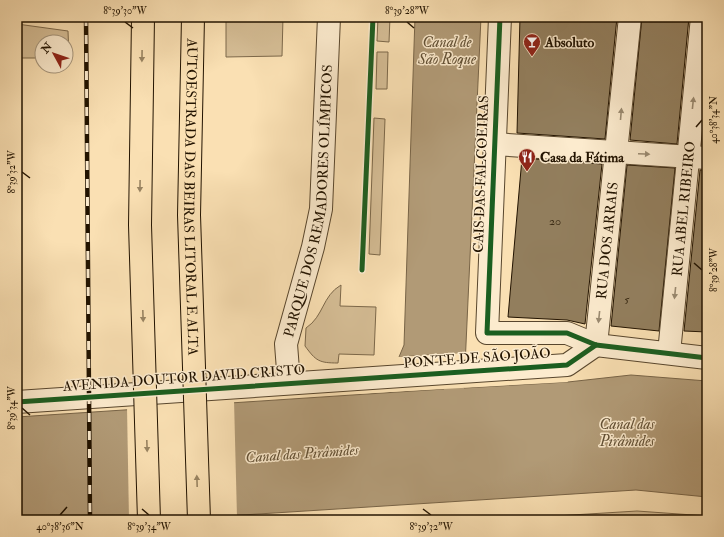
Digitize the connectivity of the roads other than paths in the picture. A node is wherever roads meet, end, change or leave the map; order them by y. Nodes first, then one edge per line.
1 (143, 17) edge
2 (192, 17) edge
3 (329, 17) edge
4 (500, 17) edge
5 (630, 17) edge
6 (702, 17) edge
7 (494, 144) junction
8 (617, 153) junction
9 (698, 157) edge
10 (596, 345) junction
11 (669, 353) junction
12 (707, 358) edge
13 (354, 378) joint
14 (289, 383) junction
15 (17, 402) edge
16 (149, 520) edge
17 (199, 520) edge

1 -> 16 highway, bridge
17 -> 2 highway, AUTOESTRADA DAS BEIRAS LITORAL E ALTA, bridge
3 - 14 street, PARQUE DOS REMADORES OLÍMPICOS
4 - 7 street, CAIS DAS FALCOEIRAS
8 -> 5 street, RUA DOS ARRAIS
9 -> 6 street, RUA ABEL RIBEIRO
7 - 8 street
7 - 10 street, CAIS DAS FALCOEIRAS
8 -> 9 street
8 -> 10 street, RUA DOS ARRAIS
9 -> 11 street, RUA ABEL RIBEIRO
10 - 11 street
10 - 13 street, PONTE DE SÃO JOÃO
11 - 12 street
13 - 14 street, AVENIDA DOUTOR DAVID CRISTO
14 - 15 street, AVENIDA DOUTOR DAVID CRISTO

